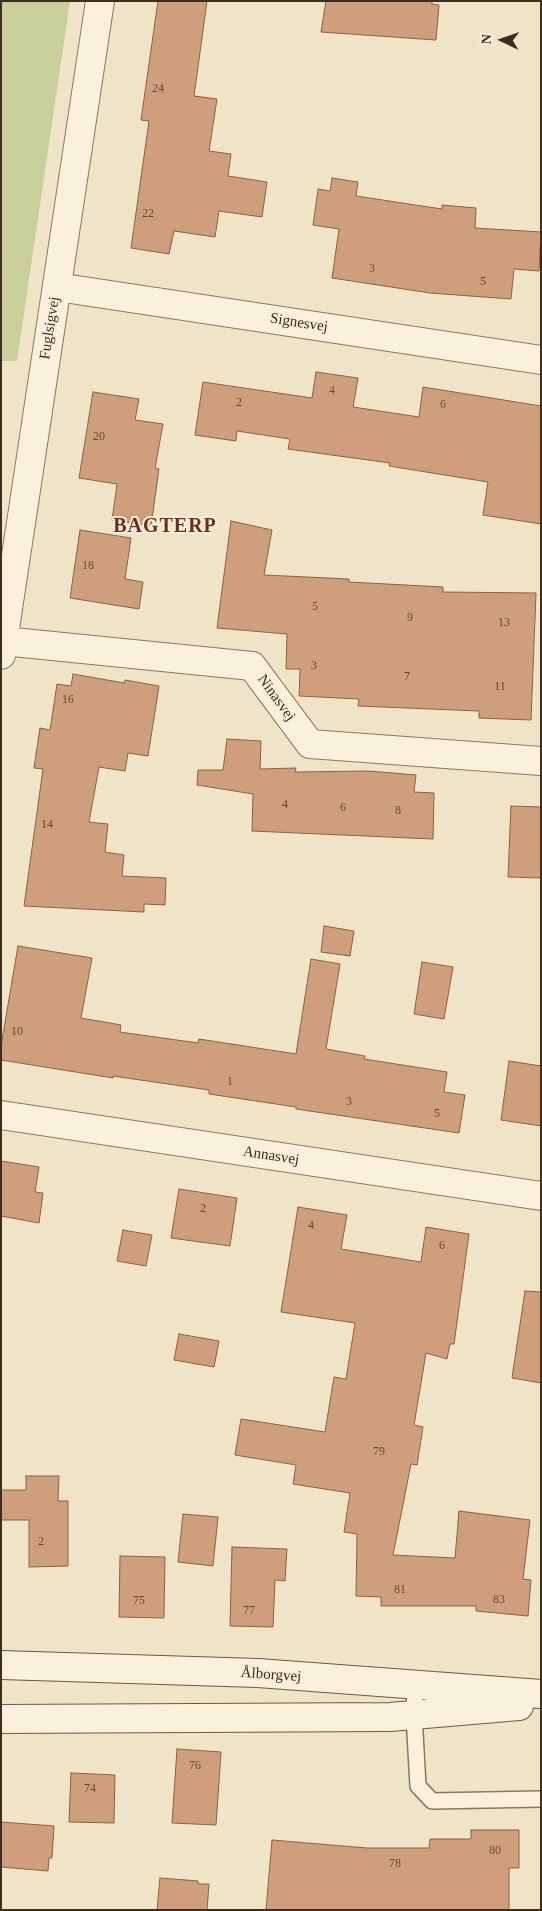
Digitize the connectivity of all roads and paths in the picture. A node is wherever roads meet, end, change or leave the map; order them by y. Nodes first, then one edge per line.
1 (100, 1) edge
2 (56, 287) junction
3 (541, 360) edge
4 (2, 648) edge
5 (541, 761) edge
6 (1, 1115) edge
7 (541, 1196) edge
8 (1, 1664) edge
9 (415, 1685) junction
10 (541, 1694) edge
11 (541, 1704) edge
12 (414, 1715) junction
13 (1, 1719) edge
14 (541, 1799) edge

1 - 2 street, Fuglsigvej
2 - 3 street, Signesvej
2 - 4 street, Fuglsigvej
4 - 5 street, Ninasvej
6 - 7 street, Annasvej
8 - 9 street, Ålborgvej
9 - 10 street, Ålborgvej
9 - 12 lane
11 - 12 street
12 - 13 street
12 - 14 lane

